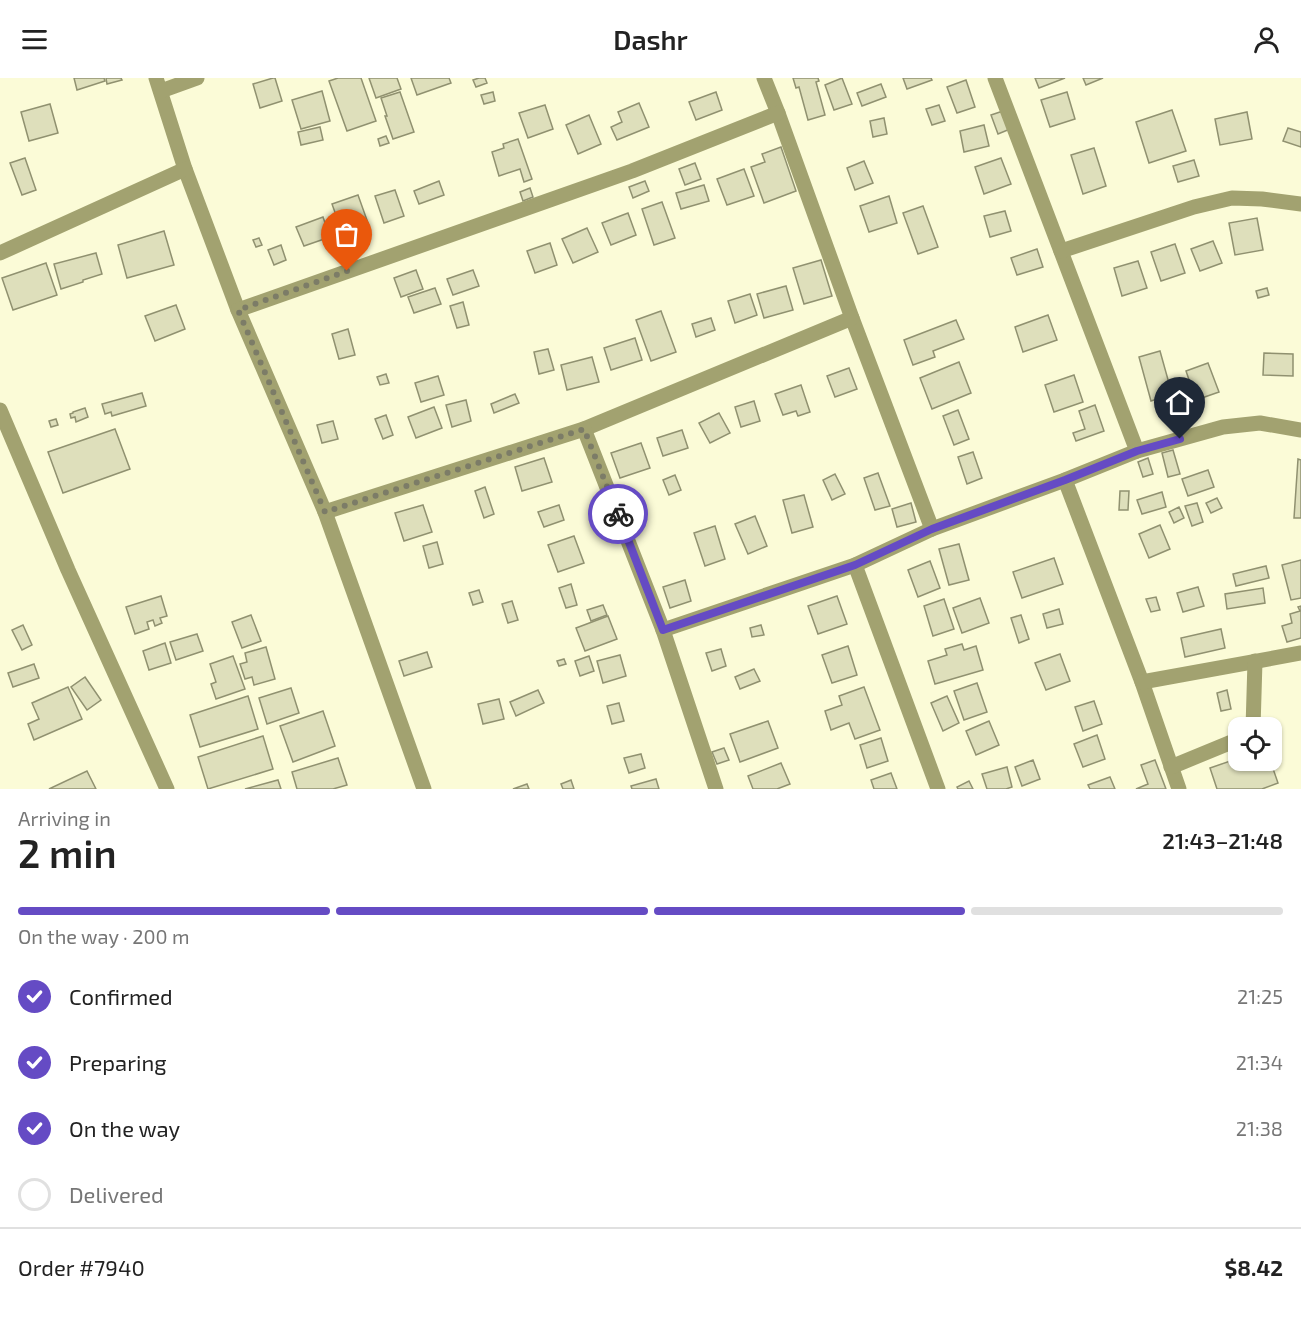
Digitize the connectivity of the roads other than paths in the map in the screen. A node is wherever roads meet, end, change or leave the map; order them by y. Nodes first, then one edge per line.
1 (197, 78) edge
2 (764, 78) edge
3 (995, 78) edge
4 (159, 84) edge
5 (778, 112) junction
6 (185, 169) junction
7 (1301, 204) edge
8 (1061, 251) junction
9 (0, 253) edge
10 (238, 310) junction
11 (852, 318) junction
12 (0, 410) edge
13 (584, 429) junction
14 (1301, 430) edge
15 (1137, 451) junction
16 (1065, 480) junction
17 (325, 512) junction
18 (932, 529) junction
19 (855, 565) junction
20 (663, 630) junction
21 (1301, 653) edge
22 (1255, 661) junction
23 (1142, 682) junction
24 (1253, 717) edge
25 (1228, 744) edge
26 (1171, 767) junction
27 (168, 789) edge
28 (424, 789) edge
29 (716, 789) edge
30 (938, 789) edge
31 (1179, 789) edge

1 - 4 street
2 - 5 street
3 - 8 street
4 - 6 street
5 - 10 street
5 - 11 street
6 - 9 street
6 - 10 street
7 - 8 street
8 - 15 street
10 - 17 street
11 - 13 street
11 - 18 street
12 - 27 street
13 - 17 street
13 - 20 street
14 - 15 street
15 - 16 street
16 - 18 street
16 - 23 street
17 - 28 street
18 - 19 street
19 - 20 street
19 - 30 street
20 - 29 street
21 - 22 street
22 - 23 street
22 - 24 street
23 - 26 street
25 - 26 street
26 - 31 street

